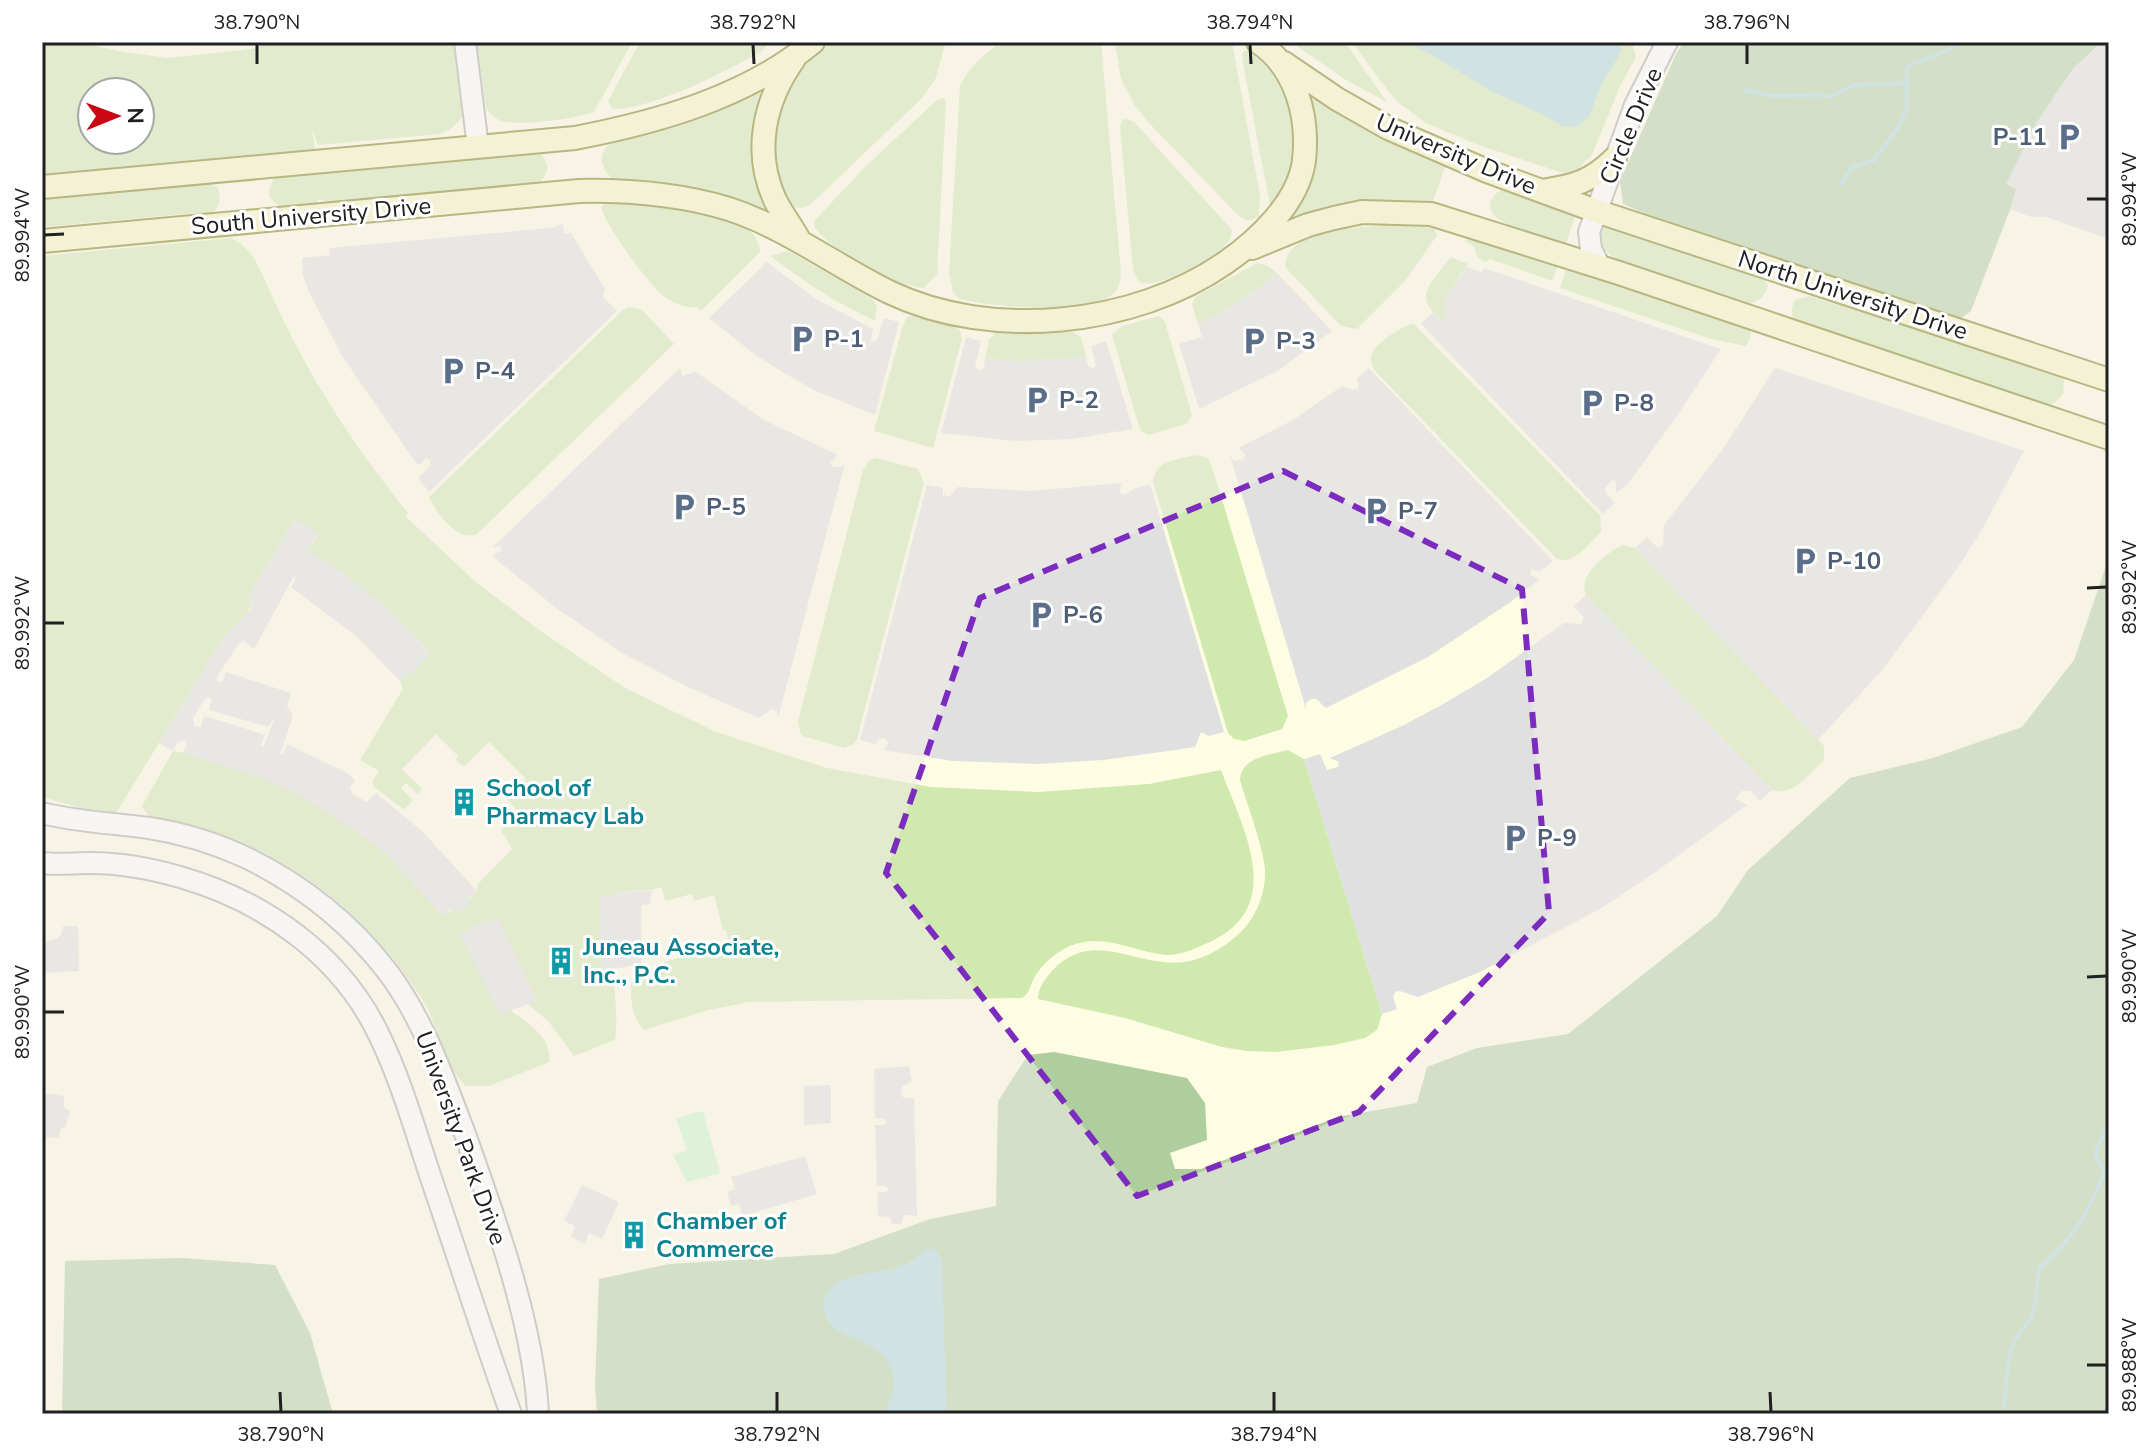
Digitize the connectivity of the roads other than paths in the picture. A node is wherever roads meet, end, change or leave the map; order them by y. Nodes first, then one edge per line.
1 (465, 42) edge
2 (1258, 42) edge
3 (1667, 42) edge
4 (805, 49) edge
5 (1279, 60) junction
6 (478, 147) junction
7 (1615, 158) junction
8 (42, 187) edge
9 (579, 191) joint
10 (1541, 191) junction
11 (1596, 211) junction
12 (798, 238) junction
13 (42, 241) edge
14 (1238, 254) junction
15 (1600, 267) junction
16 (2109, 380) edge
17 (2109, 438) edge
18 (42, 813) edge
19 (42, 863) edge
20 (511, 1414) edge
21 (538, 1414) edge

1 - 6 street
2 - 5 main road, University Drive
3 - 7 street, Circle Drive
4 - 6 main road, University Drive
4 - 12 main road, University Drive
5 - 10 main road, University Drive
5 - 14 main road, University Drive
6 - 8 main road
7 - 10 main road
7 - 11 street, Circle Drive
9 - 12 main road, University Drive
9 - 13 main road, South University Drive
10 - 11 main road, University Drive
11 - 15 street, Circle Drive
11 - 16 main road, North University Drive
12 - 14 main road, University Drive
14 - 15 main road, University Drive
15 - 17 main road
18 - 21 street, University Park Drive
19 - 20 street, University Park Drive

